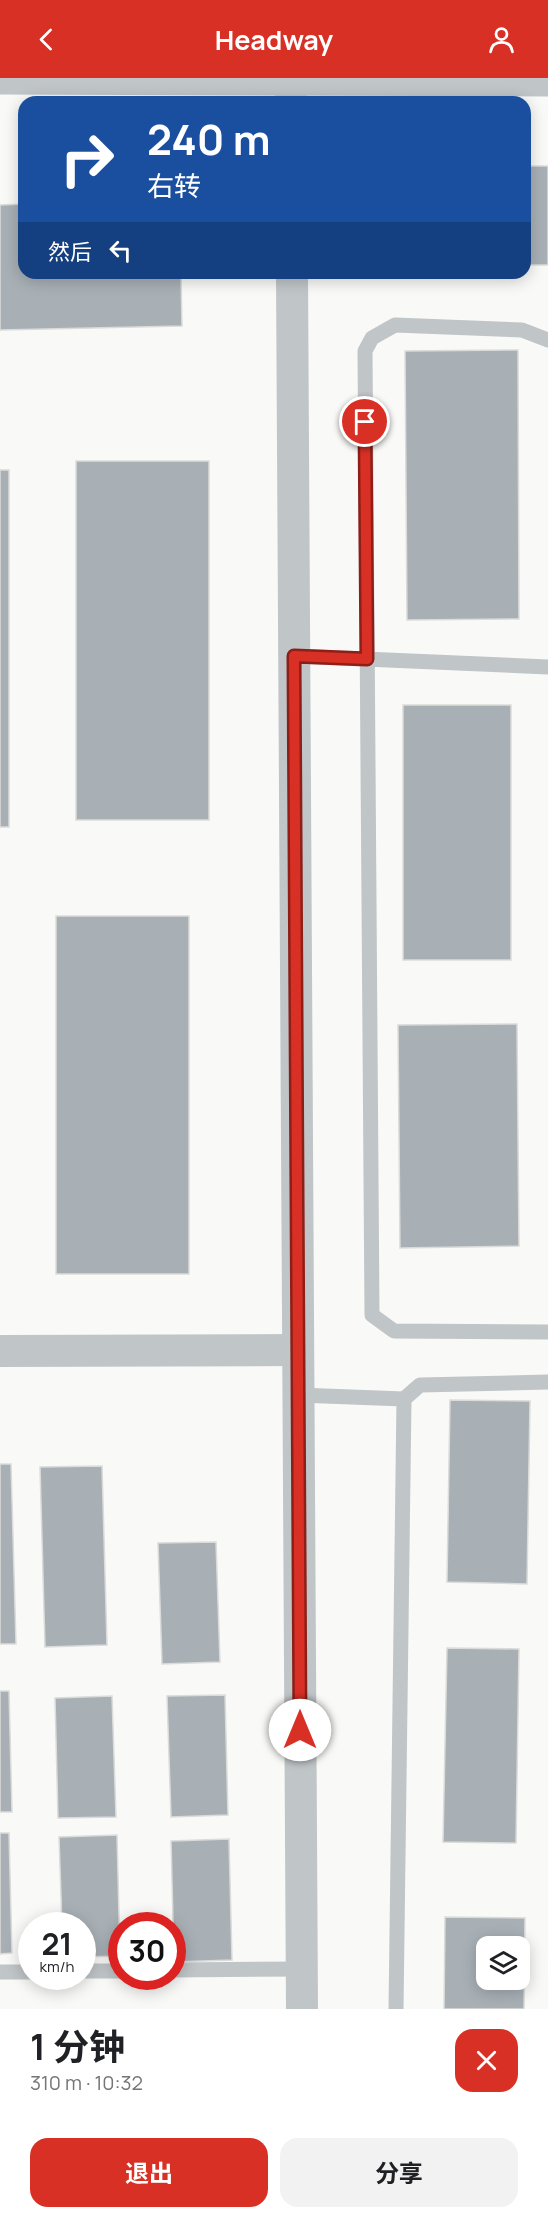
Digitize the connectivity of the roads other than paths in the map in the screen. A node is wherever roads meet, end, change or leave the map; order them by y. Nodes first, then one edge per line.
1 (0, 78) edge
2 (548, 80) edge
3 (291, 86) edge
4 (292, 279) edge
5 (548, 340) edge
6 (294, 656) junction
7 (367, 659) junction
8 (548, 667) edge
9 (548, 1332) edge
10 (298, 1350) junction
11 (0, 1351) edge
12 (548, 1382) edge
13 (298, 1395) junction
14 (404, 1399) junction
15 (302, 1969) junction
16 (186, 1970) edge
17 (0, 1972) edge
18 (18, 1972) edge
19 (302, 2009) edge
20 (396, 2009) edge

1 - 3 street
2 - 3 street
4 - 6 street
5 - 7 lane
6 - 7 lane
6 - 10 street
7 - 8 lane
7 - 9 lane
10 - 11 street
10 - 13 street
12 - 14 lane
13 - 14 lane
13 - 15 street
14 - 20 lane
15 - 16 lane
15 - 19 street
17 - 18 lane

